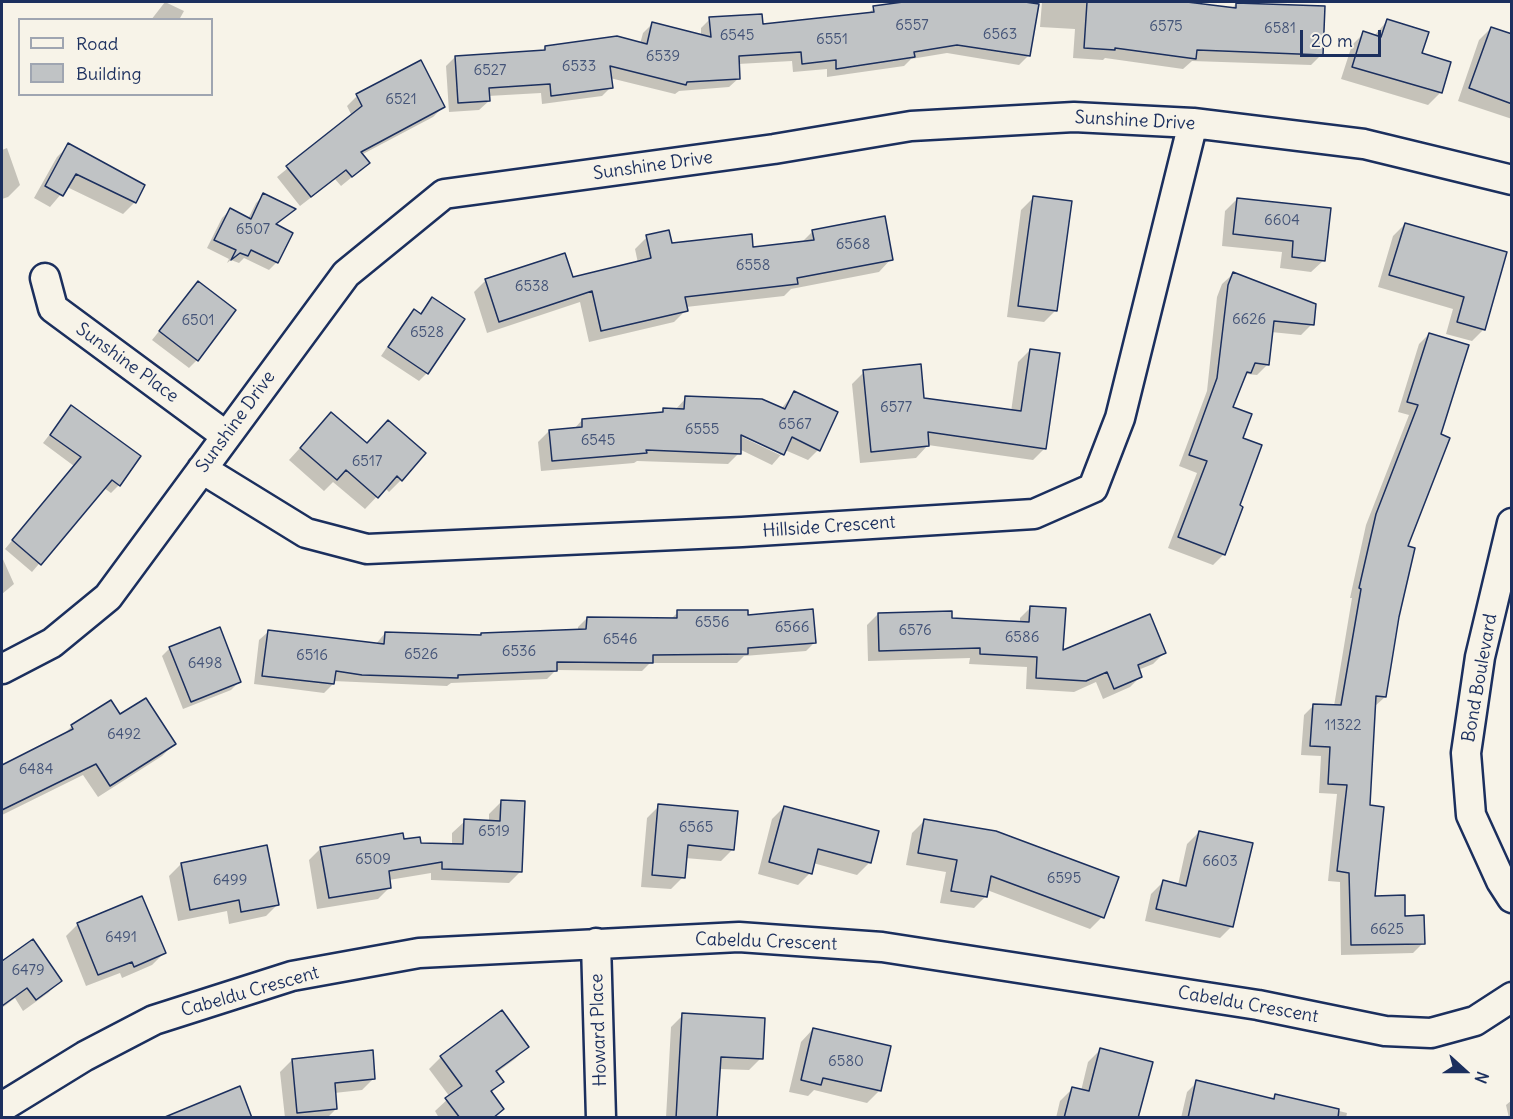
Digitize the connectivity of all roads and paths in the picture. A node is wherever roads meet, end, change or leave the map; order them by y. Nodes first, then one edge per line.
1 (1193, 123) junction
2 (1512, 180) edge
3 (45, 278) dead end
4 (225, 435) junction
5 (202, 470) junction
6 (1512, 523) edge
7 (1501, 623) edge
8 (2, 669) edge
9 (1512, 898) edge
10 (596, 943) junction
11 (1512, 997) edge
12 (2, 1107) edge
13 (601, 1118) edge

1 - 2 street, Sunshine Drive
1 - 4 street, Sunshine Drive
1 - 5 street, Hillside Crescent
3 - 4 street, Sunshine Place
4 - 5 street, Sunshine Drive
5 - 8 street, Sunshine Drive
6 - 7 street, Bond Boulevard
7 - 9 street, Bond Boulevard
10 - 11 street, Cabeldu Crescent
10 - 12 street, Cabeldu Crescent
10 - 13 street, Howard Place

